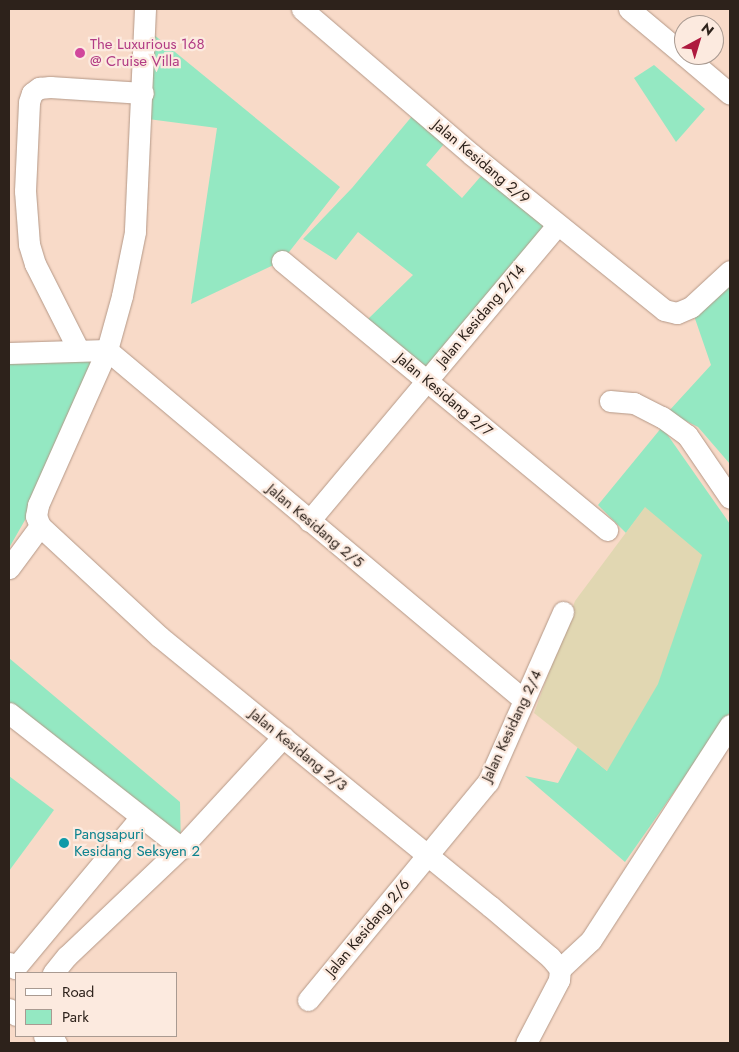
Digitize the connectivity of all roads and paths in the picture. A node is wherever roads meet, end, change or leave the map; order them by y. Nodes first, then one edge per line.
1 (302, 9) edge
2 (628, 9) edge
3 (142, 11) edge
4 (674, 47) edge
5 (696, 65) edge
6 (143, 93) junction
7 (730, 94) edge
8 (557, 225) junction
9 (282, 260) dead end
10 (730, 271) edge
11 (78, 349) junction
12 (106, 350) junction
13 (9, 353) edge
14 (427, 381) junction
15 (610, 401) dead end
16 (730, 498) edge
17 (309, 522) junction
18 (40, 526) junction
19 (607, 530) dead end
20 (9, 568) edge
21 (563, 612) dead end
22 (524, 700) junction
23 (9, 713) edge
24 (730, 725) edge
25 (283, 737) junction
26 (140, 818) junction
27 (181, 848) junction
28 (429, 856) junction
29 (9, 963) edge
30 (560, 969) junction
31 (55, 972) edge
32 (308, 1000) dead end
33 (529, 1042) edge

1 - 8 street, Jalan Kesidang 2/9
2 - 4 street
3 - 6 street
5 - 7 street
6 - 11 street
6 - 12 street
8 - 10 street, Jalan Kesidang 2/9
8 - 14 street, Jalan Kesidang 2/14
9 - 14 street, Jalan Kesidang 2/7
11 - 12 street
11 - 13 street
12 - 17 street, Jalan Kesidang 2/5
12 - 18 street
14 - 17 street, Jalan Kesidang 2/14
14 - 19 street, Jalan Kesidang 2/7
15 - 16 street
17 - 22 street, Jalan Kesidang 2/5
18 - 20 street
18 - 25 street, Jalan Kesidang 2/3
21 - 22 street, Jalan Kesidang 2/4
22 - 28 street, Jalan Kesidang 2/4
23 - 26 street
24 - 30 street
25 - 27 street
25 - 28 street, Jalan Kesidang 2/3
26 - 27 street
26 - 29 street
27 - 31 street
28 - 30 street, Jalan Kesidang 2/3
28 - 32 street, Jalan Kesidang 2/6
30 - 33 street

